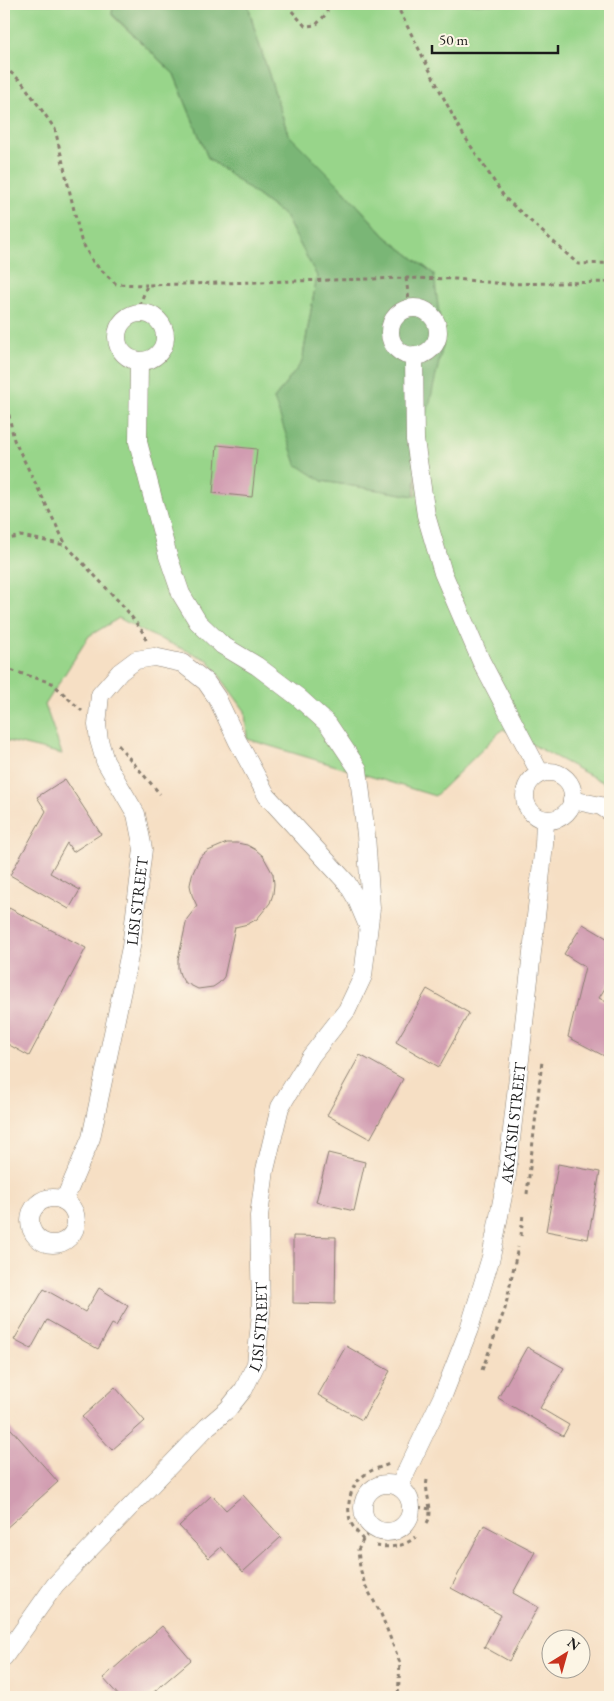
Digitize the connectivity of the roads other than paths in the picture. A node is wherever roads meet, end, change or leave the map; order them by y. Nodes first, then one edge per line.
1 (414, 355) junction
2 (139, 361) junction
3 (540, 773) junction
4 (572, 800) junction
5 (610, 812) edge
6 (545, 820) junction
7 (368, 926) junction
8 (64, 1201) dead end
9 (399, 1487) junction
10 (4, 1657) edge

1 - 1 street
1 - 3 street
2 - 2 street
2 - 7 street, LISI STREET
3 - 4 street
3 - 6 street
4 - 5 street
4 - 6 street
6 - 9 street, AKATSII STREET
7 - 8 street, LISI STREET
7 - 10 street, LISI STREET
9 - 9 street

